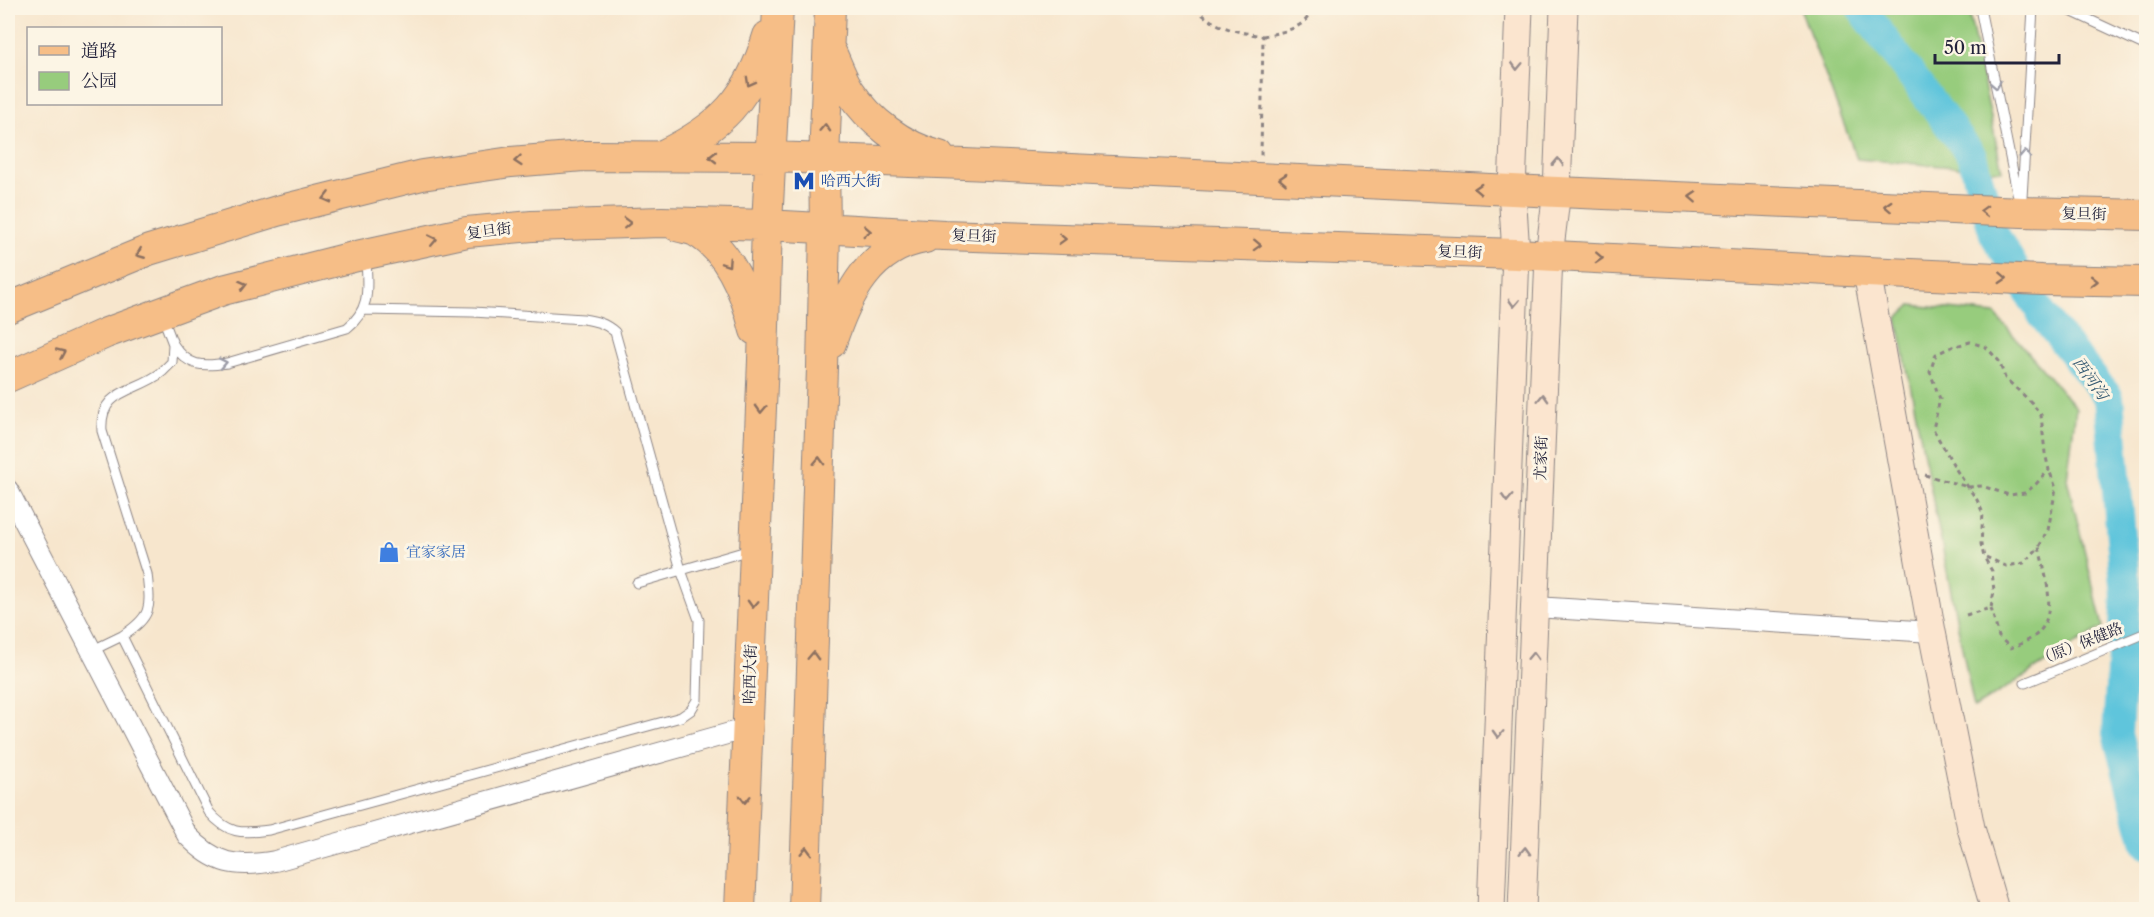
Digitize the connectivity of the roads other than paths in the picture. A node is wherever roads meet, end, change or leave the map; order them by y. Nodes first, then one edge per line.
1 (777, 8) edge
2 (830, 8) edge
3 (1519, 8) edge
4 (1564, 8) edge
5 (1980, 8) edge
6 (2033, 8) edge
7 (2064, 8) edge
8 (2146, 46) edge
9 (829, 47) junction
10 (660, 157) junction
11 (772, 157) junction
12 (824, 160) junction
13 (965, 164) junction
14 (1512, 190) junction
15 (1557, 191) junction
16 (2022, 212) junction
17 (2146, 215) edge
18 (662, 222) junction
19 (767, 225) junction
20 (825, 229) junction
21 (944, 235) junction
22 (1516, 254) junction
23 (365, 255) junction
24 (1549, 256) junction
25 (1867, 272) junction
26 (2146, 282) edge
27 (8, 308) edge
28 (363, 310) junction
29 (161, 313) junction
30 (173, 344) junction
31 (763, 360) junction
32 (822, 368) junction
33 (8, 377) edge
34 (8, 490) edge
35 (755, 549) junction
36 (681, 570) junction
37 (637, 583) dead end
38 (1535, 607) junction
39 (1932, 632) junction
40 (2146, 633) edge
41 (122, 636) junction
42 (91, 651) junction
43 (2025, 683) dead end
44 (748, 728) junction
45 (740, 909) edge
46 (804, 909) edge
47 (1491, 909) edge
48 (1522, 909) edge
49 (1995, 909) edge

1 -> 10 main road
1 - 11 main road, 哈西大街
2 - 9 main road
3 -> 14 main road
15 -> 4 main road, 尤家街
5 -> 16 lane
16 -> 6 lane
7 - 8 lane
12 -> 9 main road
9 - 13 main road
11 -> 10 main road
10 -> 27 main road
11 - 12 main road
11 - 19 main road, 哈西大街
12 - 13 main road
12 - 20 main road
14 -> 13 main road
14 - 15 main road
14 - 22 main road
16 -> 15 main road, 复旦街
15 - 24 main road, 尤家街
16 - 17 main road, 复旦街
18 - 19 main road, 复旦街
23 -> 18 main road, 复旦街
18 -> 31 main road
19 - 20 main road, 复旦街
19 - 31 main road, 哈西大街
20 -> 21 main road, 复旦街
20 - 32 main road
21 -> 22 main road, 复旦街
21 - 32 main road
22 - 24 main road, 复旦街
22 -> 47 main road
23 - 28 lane
29 -> 23 main road, 复旦街
24 -> 25 main road, 复旦街
38 -> 24 main road, 尤家街
25 -> 26 main road, 复旦街
25 - 39 main road
30 -> 28 lane
28 - 36 lane
29 - 30 lane
33 -> 29 main road, 复旦街
30 - 41 lane
31 -> 35 main road, 哈西大街
46 -> 32 main road
34 - 42 street
35 - 36 lane
35 -> 44 main road, 哈西大街
36 - 37 lane
36 - 41 lane
38 - 39 street
48 -> 38 main road, 尤家街
39 - 49 main road
40 - 43 lane, （原）保健路
41 - 42 lane
42 - 44 street
44 -> 45 main road, 哈西大街

